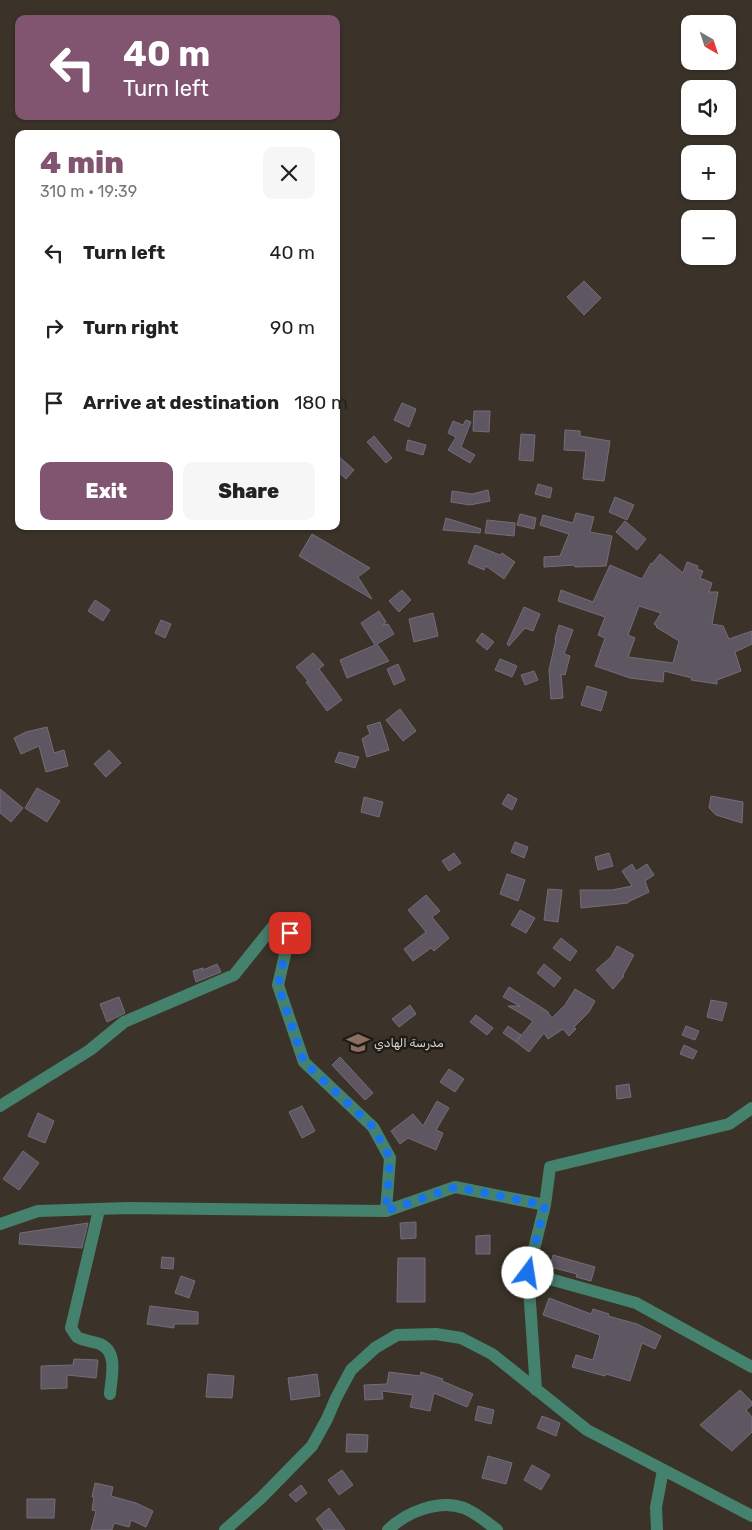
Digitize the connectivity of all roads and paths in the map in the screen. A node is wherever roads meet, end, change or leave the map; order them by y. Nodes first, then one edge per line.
1 (0, 1106) edge
2 (752, 1108) edge
3 (545, 1205) junction
4 (99, 1210) junction
5 (386, 1211) junction
6 (0, 1224) edge
7 (528, 1273) junction
8 (752, 1367) edge
9 (536, 1390) junction
10 (110, 1394) dead end
11 (663, 1470) junction
12 (752, 1516) edge
13 (225, 1530) edge
14 (388, 1530) edge
15 (497, 1530) edge
16 (657, 1530) edge

1 - 5 street
2 - 3 street
3 - 5 street
3 - 7 street
4 - 5 street
4 - 6 street
4 - 10 street
7 - 8 street
7 - 9 street
9 - 11 street
9 - 13 street
11 - 12 street
11 - 16 street
14 - 15 street

